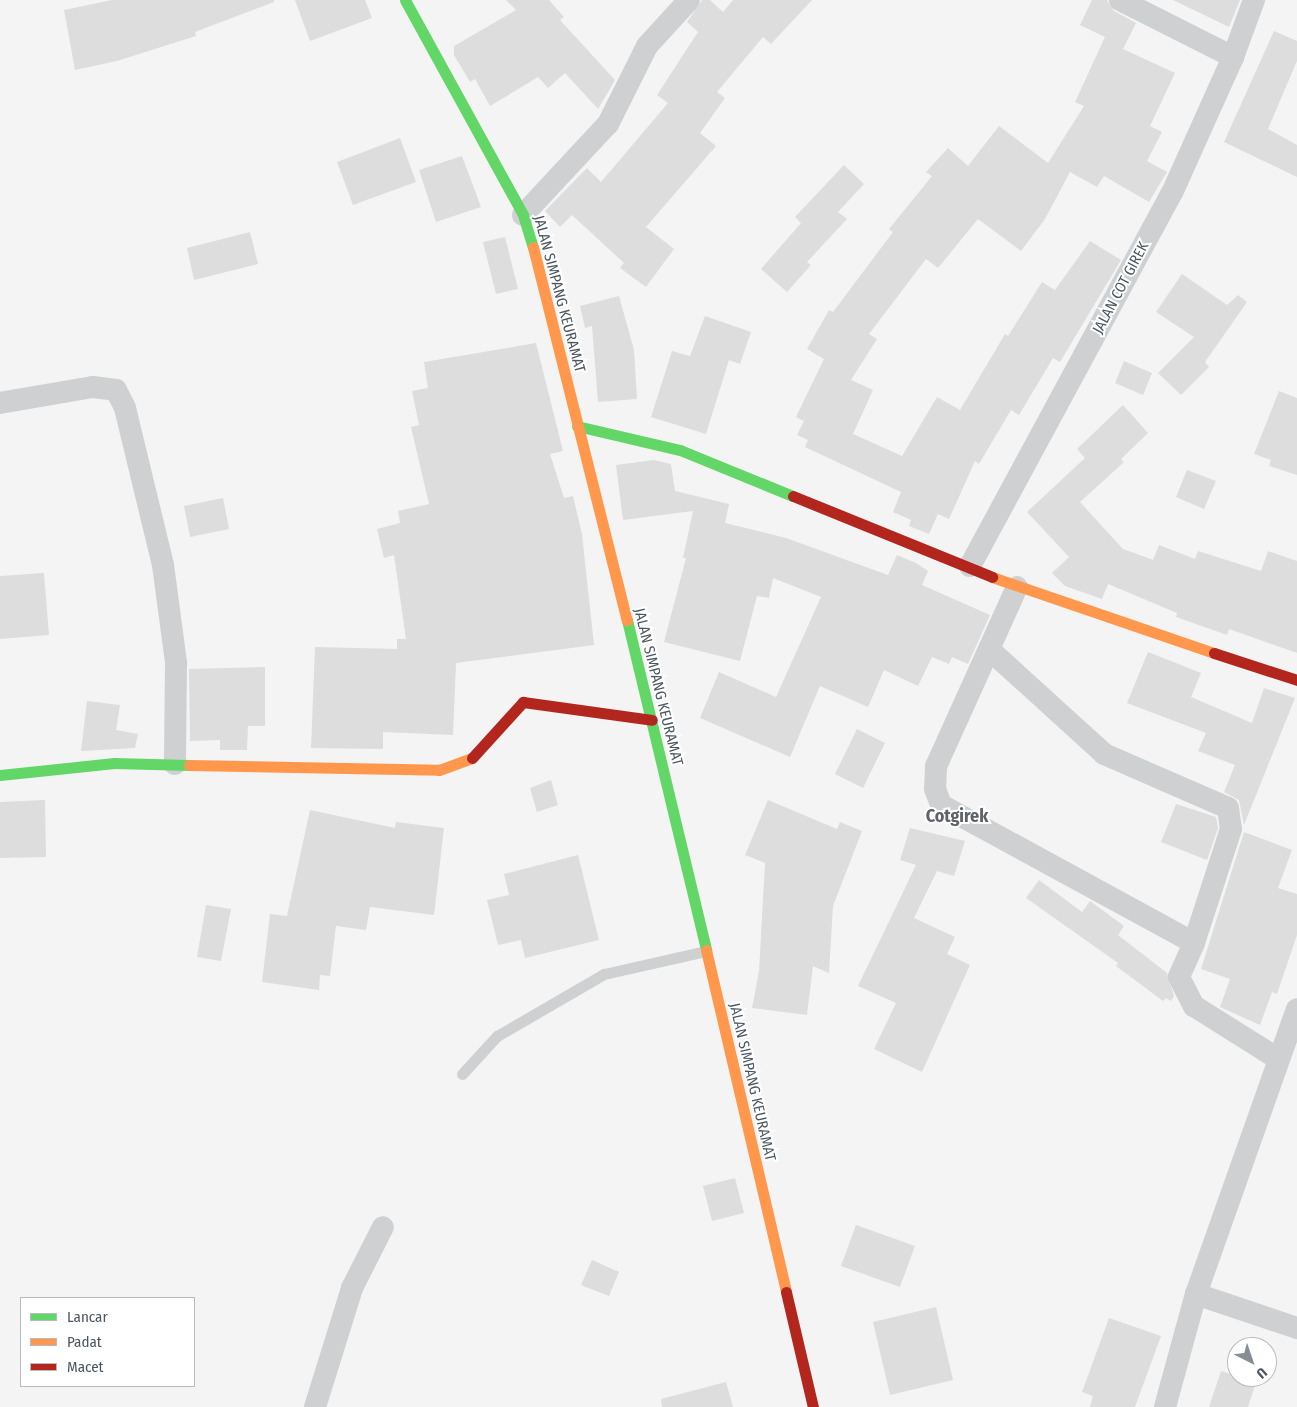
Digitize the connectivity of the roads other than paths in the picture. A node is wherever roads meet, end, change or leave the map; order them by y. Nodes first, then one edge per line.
1 (405, 0) edge
2 (689, 0) edge
3 (1120, 0) edge
4 (1254, 0) edge
5 (1233, 57) junction
6 (523, 215) junction
7 (0, 403) edge
8 (577, 426) junction
9 (970, 566) junction
10 (1017, 587) junction
11 (991, 652) junction
12 (1297, 680) edge
13 (652, 720) junction
14 (175, 764) junction
15 (0, 775) edge
16 (1194, 944) junction
17 (706, 951) junction
18 (1297, 1009) edge
19 (1293, 1033) edge
20 (1278, 1059) junction
21 (462, 1074) dead end
22 (382, 1227) dead end
23 (1196, 1294) junction
24 (1297, 1328) edge
25 (315, 1407) edge
26 (814, 1407) edge
27 (1165, 1407) edge

1 - 6 main road, JALAN SIMPANG KEURAMAT
2 - 6 street
3 - 5 street
4 - 5 street, JALAN COT GIREK
5 - 9 street, JALAN COT GIREK
6 - 8 main road, JALAN SIMPANG KEURAMAT
7 - 14 street
8 - 9 main road
8 - 13 main road, JALAN SIMPANG KEURAMAT
9 - 10 main road
10 - 11 street
10 - 12 main road
11 - 16 street
11 - 16 street
13 - 14 main road
13 - 17 main road, JALAN SIMPANG KEURAMAT
14 - 15 main road
16 - 20 street
17 - 21 lane
17 - 26 main road, JALAN SIMPANG KEURAMAT
18 - 19 street
19 - 20 street
20 - 23 street
22 - 25 street
23 - 24 street
23 - 27 street

